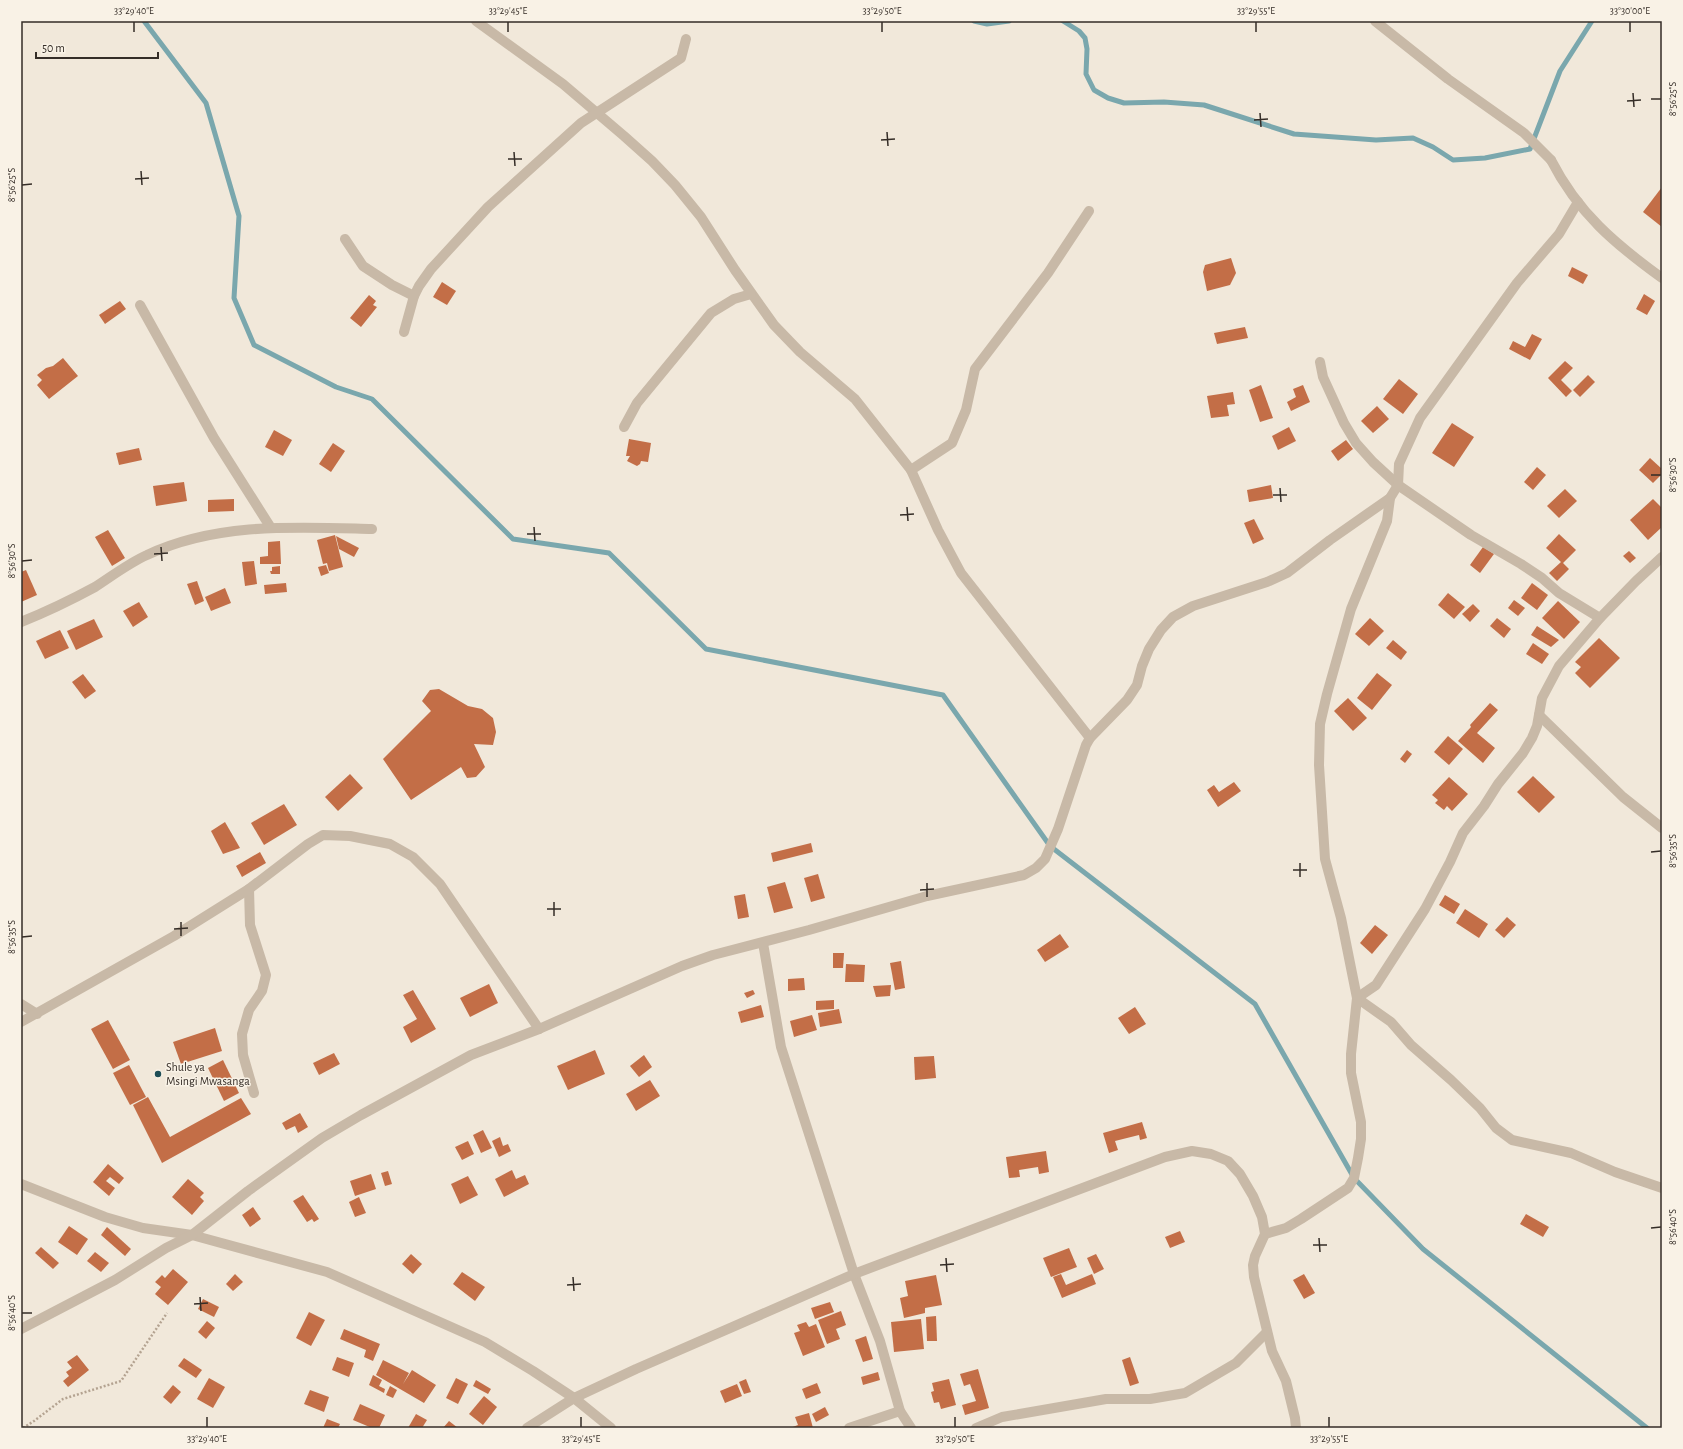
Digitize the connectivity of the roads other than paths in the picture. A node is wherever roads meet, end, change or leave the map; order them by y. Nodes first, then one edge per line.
1 (1375, 21) edge
2 (482, 23) edge
3 (686, 39) dead end
4 (597, 114) junction
5 (1578, 202) junction
6 (1089, 211) dead end
7 (345, 239) dead end
8 (1662, 278) edge
9 (751, 294) junction
10 (414, 296) junction
11 (140, 305) dead end
12 (404, 332) dead end
13 (1320, 362) dead end
14 (624, 427) dead end
15 (911, 470) junction
16 (1398, 485) junction
17 (1390, 498) junction
18 (271, 528) junction
19 (372, 529) dead end
20 (1662, 557) edge
21 (1600, 618) junction
22 (21, 622) edge
23 (1539, 715) junction
24 (1090, 738) junction
25 (1662, 828) edge
26 (249, 889) junction
27 (763, 943) junction
28 (1357, 998) junction
29 (21, 1004) edge
30 (37, 1014) junction
31 (21, 1022) edge
32 (539, 1029) junction
33 (254, 1093) dead end
34 (21, 1184) edge
35 (1662, 1188) edge
36 (1265, 1234) junction
37 (192, 1235) junction
38 (854, 1274) junction
39 (21, 1328) edge
40 (1267, 1332) junction
41 (574, 1398) junction
42 (900, 1411) junction
43 (528, 1428) edge
44 (611, 1428) edge
45 (849, 1428) edge
46 (911, 1428) edge
47 (976, 1428) edge
48 (1296, 1428) edge

1 - 5 street
2 - 4 street
3 - 4 street
4 - 9 street
4 - 10 street
5 - 8 street
5 - 16 street
6 - 15 street
7 - 10 street
9 - 14 street
9 - 15 street
10 - 12 street
11 - 18 street
13 - 16 street
15 - 24 street
16 - 17 street
16 - 21 street
17 - 24 street
17 - 28 street
18 - 19 street
18 - 22 street
20 - 21 street
21 - 23 street
23 - 25 street
23 - 28 street
24 - 27 street
26 - 30 street
26 - 32 street
26 - 33 street
27 - 32 street
27 - 38 street
28 - 35 street
28 - 36 street
29 - 30 street
30 - 31 street
32 - 37 street
34 - 37 street
36 - 38 street
36 - 40 street
37 - 39 street
37 - 41 street
38 - 41 street
38 - 42 street
40 - 47 street
40 - 48 street
41 - 43 street
41 - 44 street
42 - 45 street
42 - 46 street

